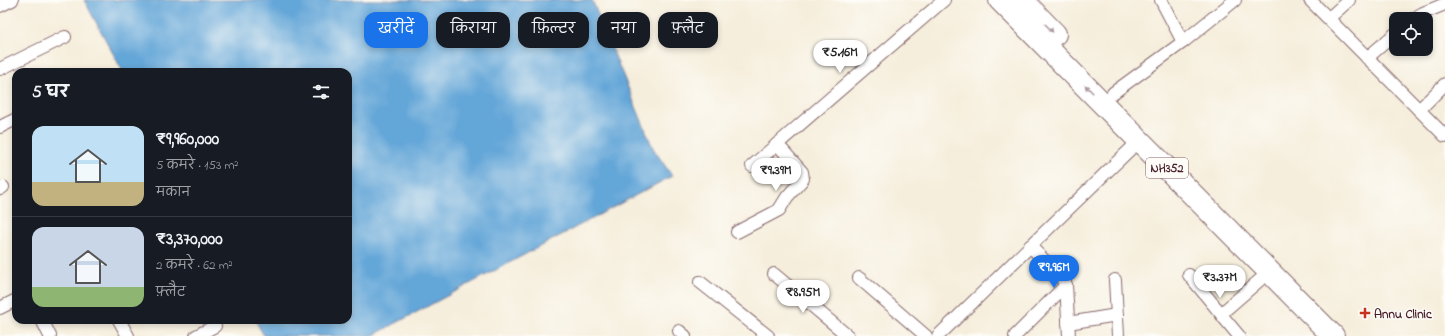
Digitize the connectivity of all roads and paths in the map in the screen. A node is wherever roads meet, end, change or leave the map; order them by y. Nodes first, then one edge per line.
1 (12, 0) edge
2 (944, 0) edge
3 (1000, 0) edge
4 (1022, 0) edge
5 (1161, 0) edge
6 (1235, 0) edge
7 (1310, 0) edge
8 (1349, 0) edge
9 (1445, 4) edge
10 (0, 6) edge
11 (1425, 12) edge
12 (1329, 18) junction
13 (65, 37) dead end
14 (1389, 39) edge
15 (1183, 42) junction
16 (1366, 58) junction
17 (0, 69) edge
18 (1445, 84) edge
19 (1113, 93) junction
20 (1419, 110) junction
21 (12, 121) edge
22 (0, 127) edge
23 (1445, 136) edge
24 (1140, 140) junction
25 (777, 144) junction
26 (752, 166) dead end
27 (737, 232) dead end
28 (1030, 246) junction
29 (1269, 272) junction
30 (774, 274) dead end
31 (1189, 275) dead end
32 (859, 278) dead end
33 (1115, 280) dead end
34 (700, 282) dead end
35 (1066, 285) junction
36 (12, 302) edge
37 (0, 308) edge
38 (1117, 315) junction
39 (1222, 315) junction
40 (1068, 323) junction
41 (44, 324) edge
42 (121, 324) edge
43 (215, 326) dead end
44 (50, 336) edge
45 (128, 336) edge
46 (196, 336) edge
47 (768, 336) edge
48 (848, 336) edge
49 (926, 336) edge
50 (938, 336) edge
51 (1015, 336) edge
52 (1069, 336) edge
53 (1118, 336) edge
54 (1239, 336) edge
55 (1333, 336) edge
56 (1349, 336) edge

1 - 10 street
2 - 25 street
24 -> 3 highway, NH352
4 -> 19 highway, NH352
5 - 15 street
6 - 15 street
7 - 12 street
8 - 12 street
9 - 11 street
12 - 16 street
13 - 17 street
14 - 16 street
15 - 19 street
16 - 20 street
18 - 20 street
19 - 56 highway, NH352
20 - 23 street
21 - 22 street
24 - 28 street
24 - 29 highway, NH352
25 - 26 street
25 - 27 street
28 - 35 street
28 - 50 street
29 - 39 street
29 - 55 highway, NH352
30 - 48 street
31 - 39 street
32 - 49 street
33 - 38 street
34 - 47 street
35 - 40 street
35 - 51 street
36 - 37 street
38 - 40 street
38 - 53 street
39 - 54 street
40 - 52 street
41 - 44 street
42 - 45 street
43 - 46 street

